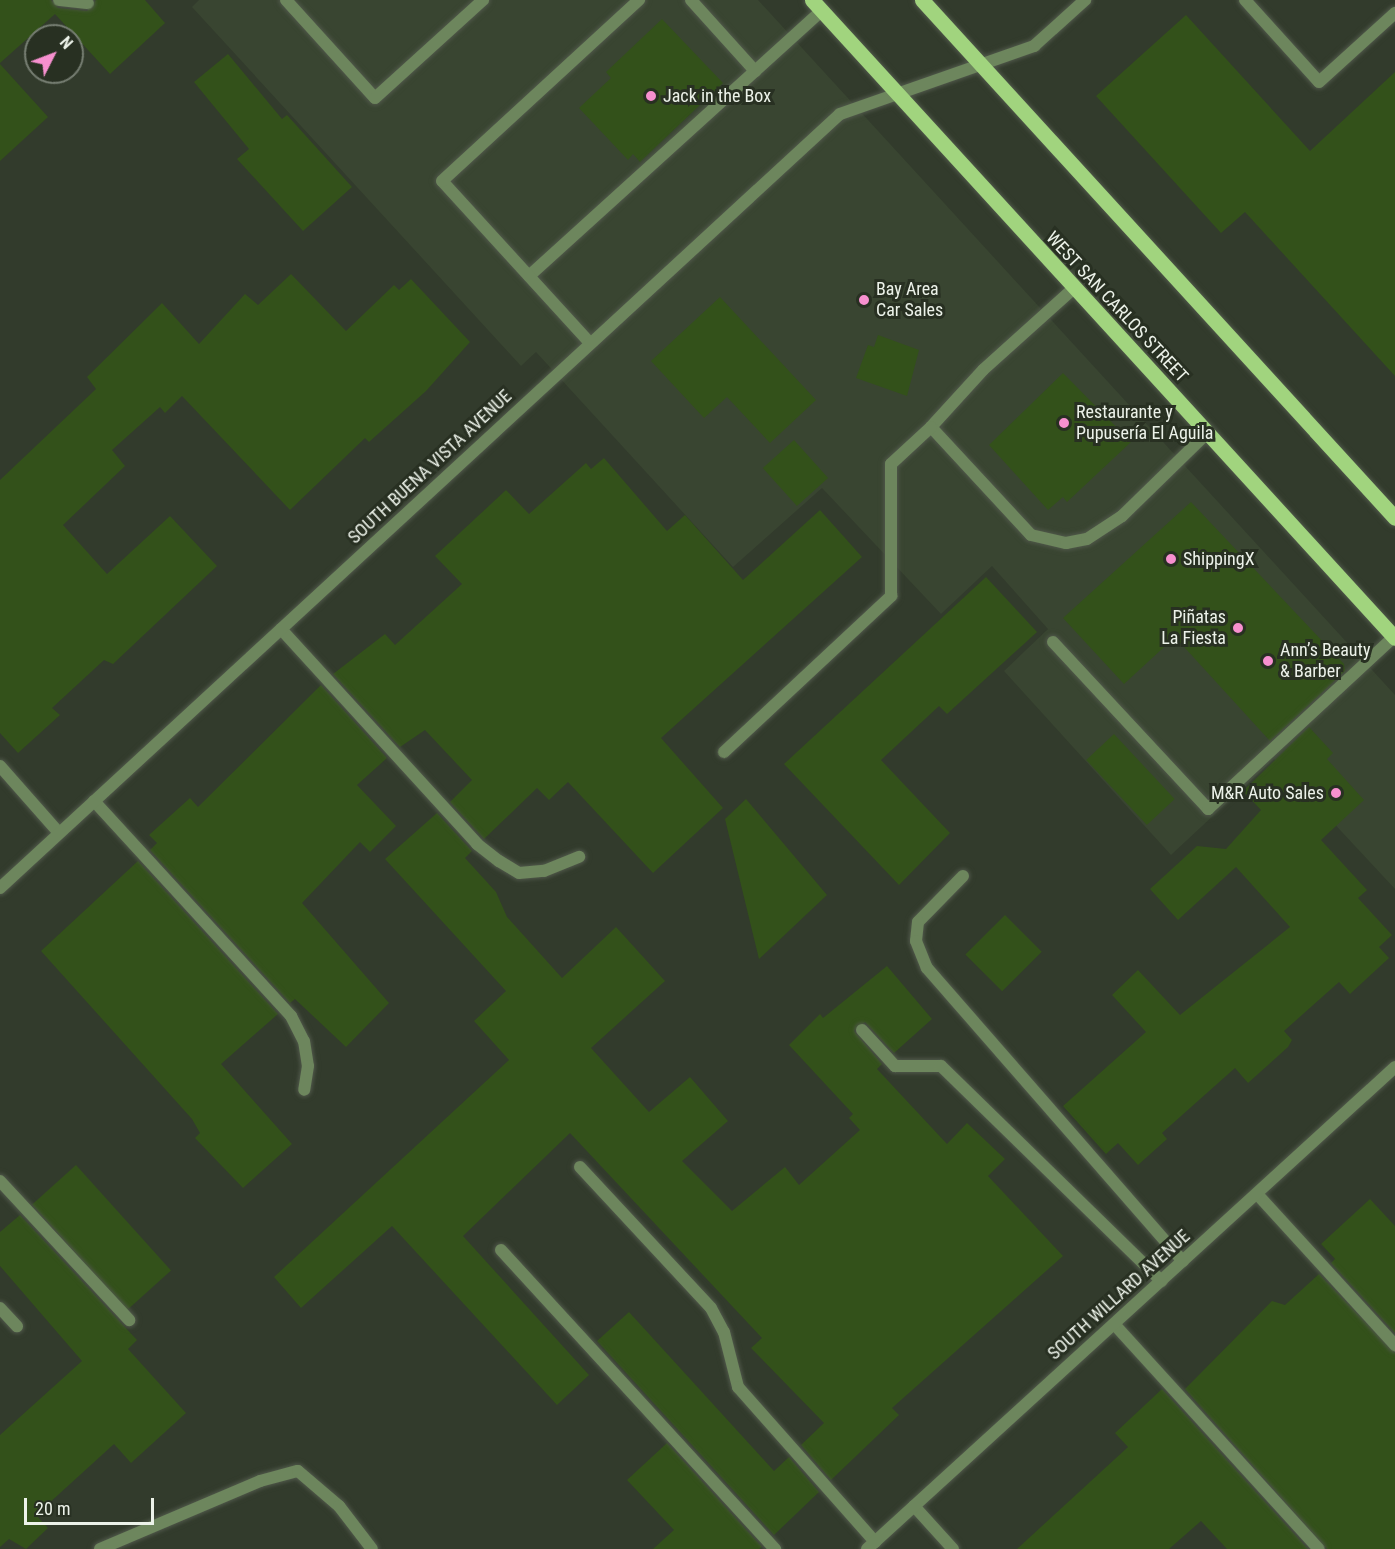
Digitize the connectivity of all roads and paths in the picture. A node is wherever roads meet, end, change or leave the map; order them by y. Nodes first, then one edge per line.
1 (59, 0) edge
2 (286, 0) edge
3 (483, 0) edge
4 (639, 0) edge
5 (691, 0) edge
6 (922, 0) edge
7 (1085, 0) edge
8 (1245, 0) edge
9 (88, 3) dead end
10 (817, 5) edge
11 (1395, 12) edge
12 (980, 64) junction
13 (755, 71) junction
14 (896, 93) junction
15 (529, 276) junction
16 (1074, 288) junction
17 (590, 343) junction
18 (931, 427) junction
19 (1208, 433) junction
20 (1395, 518) edge
21 (281, 629) junction
22 (1395, 638) edge
23 (1053, 642) dead end
24 (724, 752) dead end
25 (0, 766) edge
26 (94, 801) junction
27 (59, 833) junction
28 (579, 857) dead end
29 (963, 876) dead end
30 (0, 888) edge
31 (862, 1030) dead end
32 (1395, 1067) edge
33 (304, 1090) dead end
34 (580, 1167) dead end
35 (0, 1181) edge
36 (1257, 1194) junction
37 (501, 1250) dead end
38 (1183, 1261) junction
39 (1161, 1281) junction
40 (0, 1308) edge
41 (129, 1320) dead end
42 (1114, 1324) junction
43 (17, 1326) dead end
44 (1395, 1345) edge
45 (914, 1506) junction
46 (871, 1546) edge
47 (100, 1549) edge
48 (372, 1549) edge
49 (775, 1549) edge
50 (953, 1549) edge
51 (1318, 1549) edge

1 - 9 street
2 - 3 street
4 - 15 street
5 - 13 street
6 - 12 main road
7 - 12 street, SOUTH BUENA VISTA AVENUE
8 - 11 street
10 - 13 street
10 - 14 main road, WEST SAN CARLOS STREET
12 - 14 street, SOUTH BUENA VISTA AVENUE
12 - 20 main road
13 - 15 street
14 - 16 main road, WEST SAN CARLOS STREET
14 - 17 street, SOUTH BUENA VISTA AVENUE
15 - 17 street
16 - 18 street
16 - 19 main road, WEST SAN CARLOS STREET
17 - 21 street, SOUTH BUENA VISTA AVENUE
18 - 19 street
18 - 24 street
19 - 22 main road, WEST SAN CARLOS STREET
21 - 26 street, SOUTH BUENA VISTA AVENUE
21 - 28 street
22 - 23 street
25 - 27 street
26 - 27 street, SOUTH BUENA VISTA AVENUE
26 - 33 street
27 - 30 street, SOUTH BUENA VISTA AVENUE
29 - 38 street
31 - 39 street
32 - 36 street, SOUTH WILLARD AVENUE
34 - 46 street
35 - 41 street
36 - 38 street, SOUTH WILLARD AVENUE
36 - 44 street
37 - 49 street
38 - 39 street, SOUTH WILLARD AVENUE
39 - 42 street, SOUTH WILLARD AVENUE
40 - 43 street
42 - 45 street, SOUTH WILLARD AVENUE
42 - 51 street
45 - 46 street, SOUTH WILLARD AVENUE
45 - 50 street
47 - 48 street

